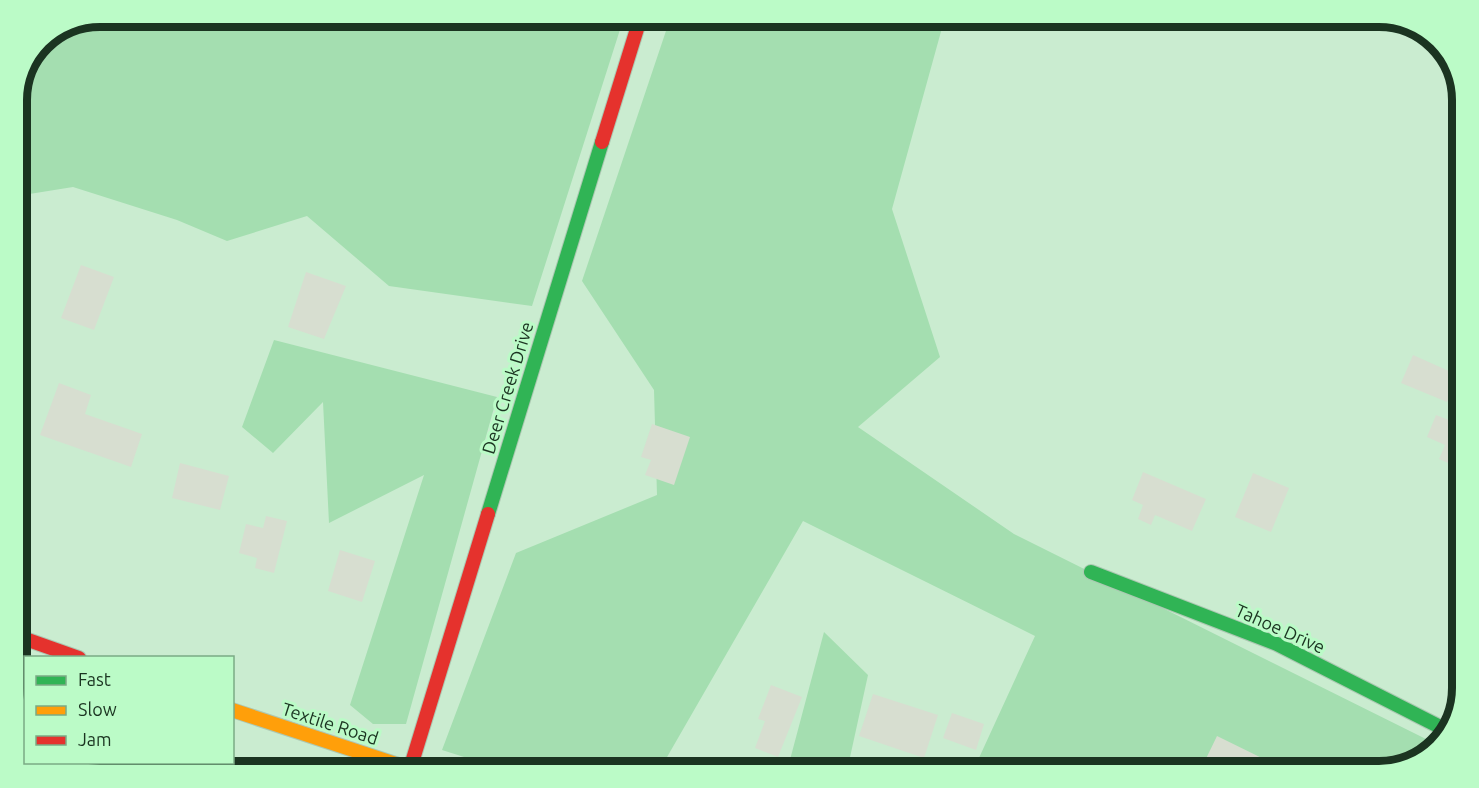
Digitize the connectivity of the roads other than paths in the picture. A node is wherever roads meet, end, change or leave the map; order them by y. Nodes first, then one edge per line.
1 (638, 27) edge
2 (1091, 572) dead end
3 (27, 639) edge
4 (76, 656) edge
5 (234, 711) edge
6 (1440, 727) edge
7 (386, 761) edge
8 (416, 761) edge

1 - 8 street, Deer Creek Drive
2 - 6 street, Tahoe Drive
3 - 4 street
5 - 7 street, Textile Road

